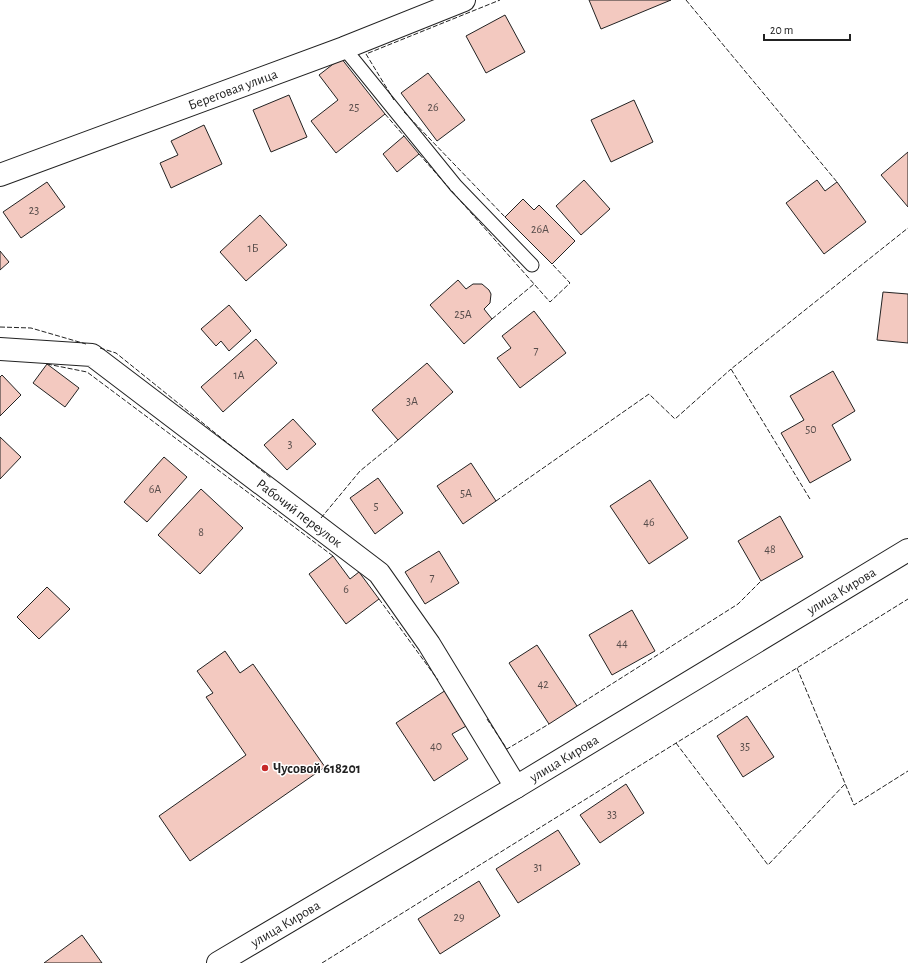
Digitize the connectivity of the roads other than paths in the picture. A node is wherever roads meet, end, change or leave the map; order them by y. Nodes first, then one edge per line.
1 (464, 0) edge
2 (344, 48) junction
3 (0, 175) edge
4 (532, 265) dead end
5 (0, 349) edge
6 (908, 550) edge
7 (516, 787) junction
8 (218, 963) edge

1 - 2 street, Береговая улица
2 - 3 street, Береговая улица
2 - 4 lane
5 - 7 street, Рабочий переулок
6 - 7 street, улица Кирова
7 - 8 street, улица Кирова

